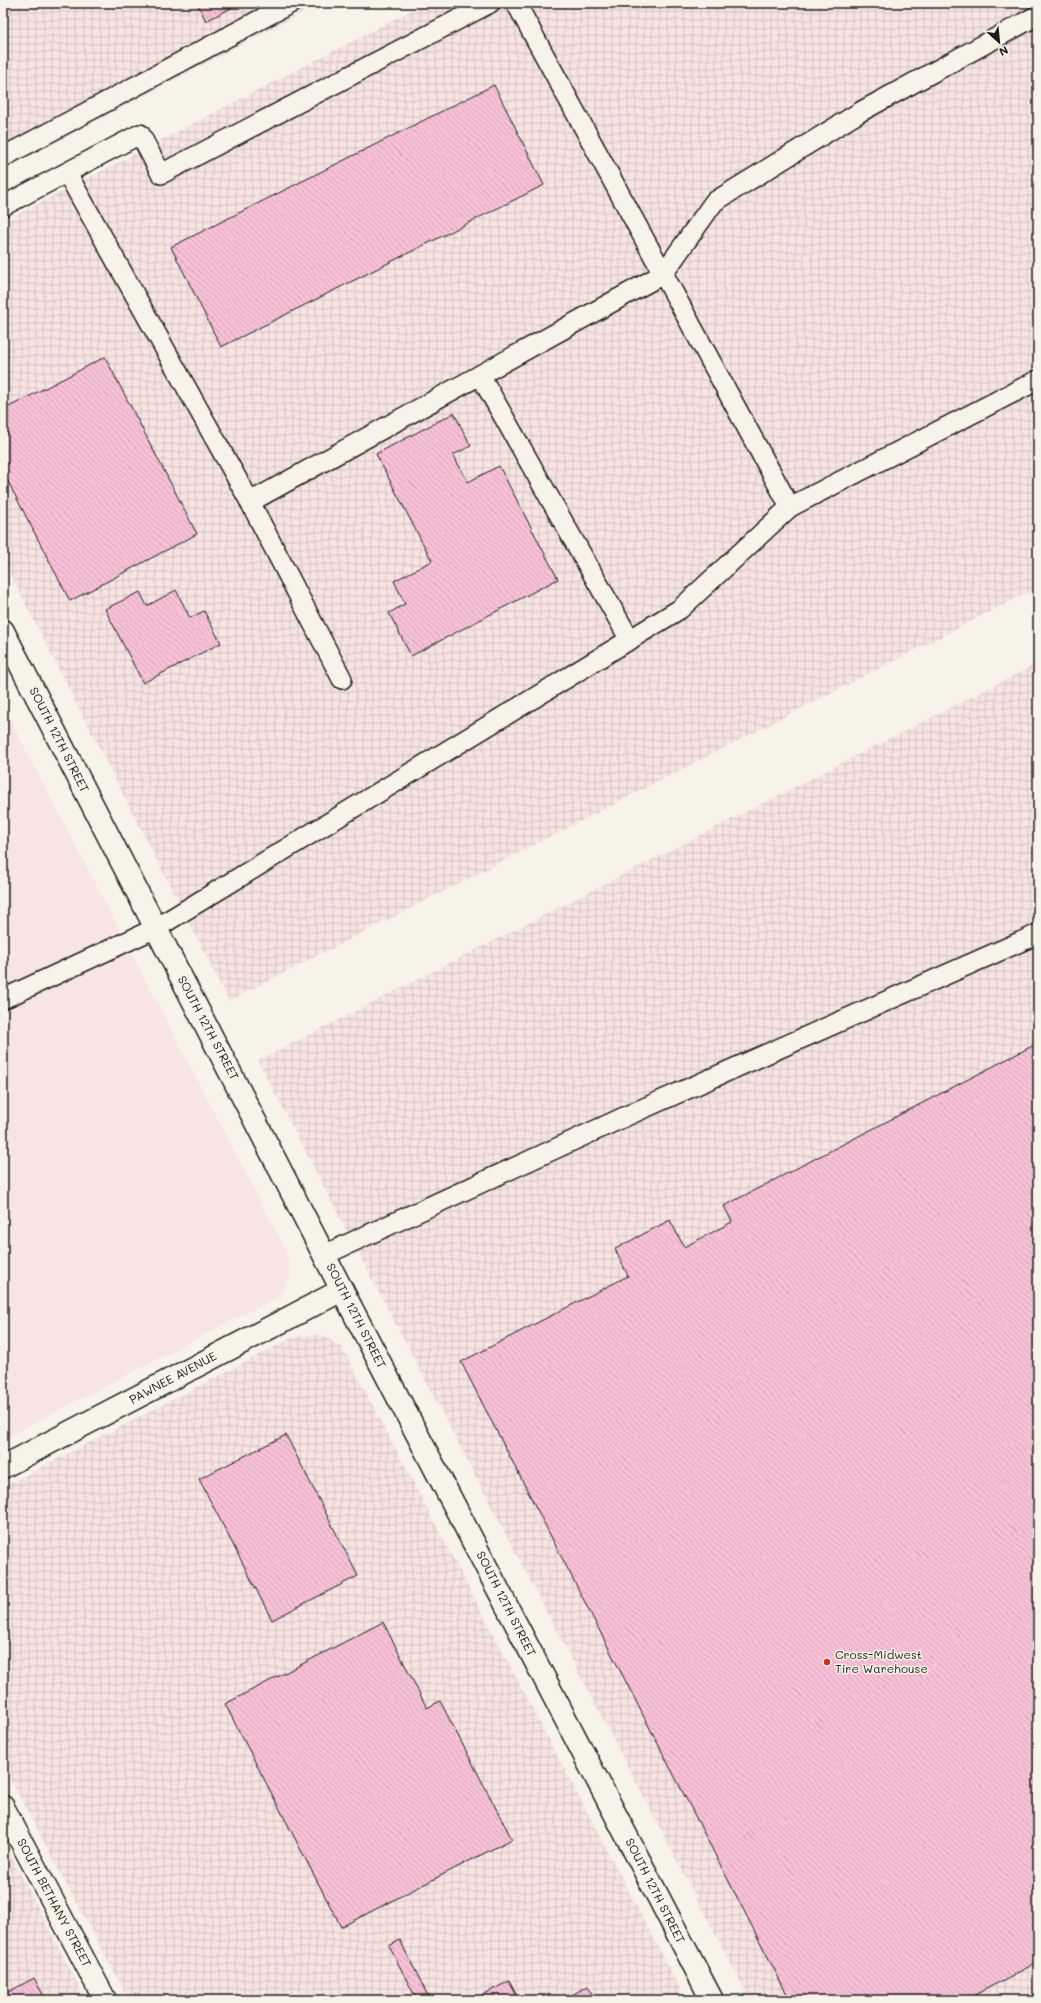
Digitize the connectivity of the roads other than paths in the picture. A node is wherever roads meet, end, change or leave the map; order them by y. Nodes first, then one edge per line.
1 (291, 3) edge
2 (490, 3) edge
3 (516, 3) edge
4 (1038, 15) edge
5 (3, 157) edge
6 (67, 172) junction
7 (3, 206) edge
8 (664, 274) junction
9 (480, 375) junction
10 (1038, 380) edge
11 (250, 502) junction
12 (790, 507) junction
13 (3, 631) edge
14 (630, 640) junction
15 (342, 679) dead end
16 (156, 928) junction
17 (1038, 934) edge
18 (3, 999) edge
19 (324, 1255) junction
20 (342, 1290) junction
21 (3, 1467) edge
22 (3, 1807) edge
23 (105, 2000) edge
24 (712, 2000) edge

1 - 5 lane
2 - 6 lane
3 - 8 lane
4 - 8 lane
6 - 7 lane
6 - 11 lane
8 - 9 lane
8 - 12 lane
9 - 11 lane
9 - 14 lane
10 - 12 lane
11 - 15 lane
12 - 14 lane
13 - 16 street, SOUTH 12TH STREET
14 - 16 lane
16 - 18 lane
16 - 19 street, SOUTH 12TH STREET
17 - 19 lane
19 - 20 street, SOUTH 12TH STREET
20 - 21 street, PAWNEE AVENUE
20 - 24 street, SOUTH 12TH STREET
22 - 23 street, SOUTH BETHANY STREET

